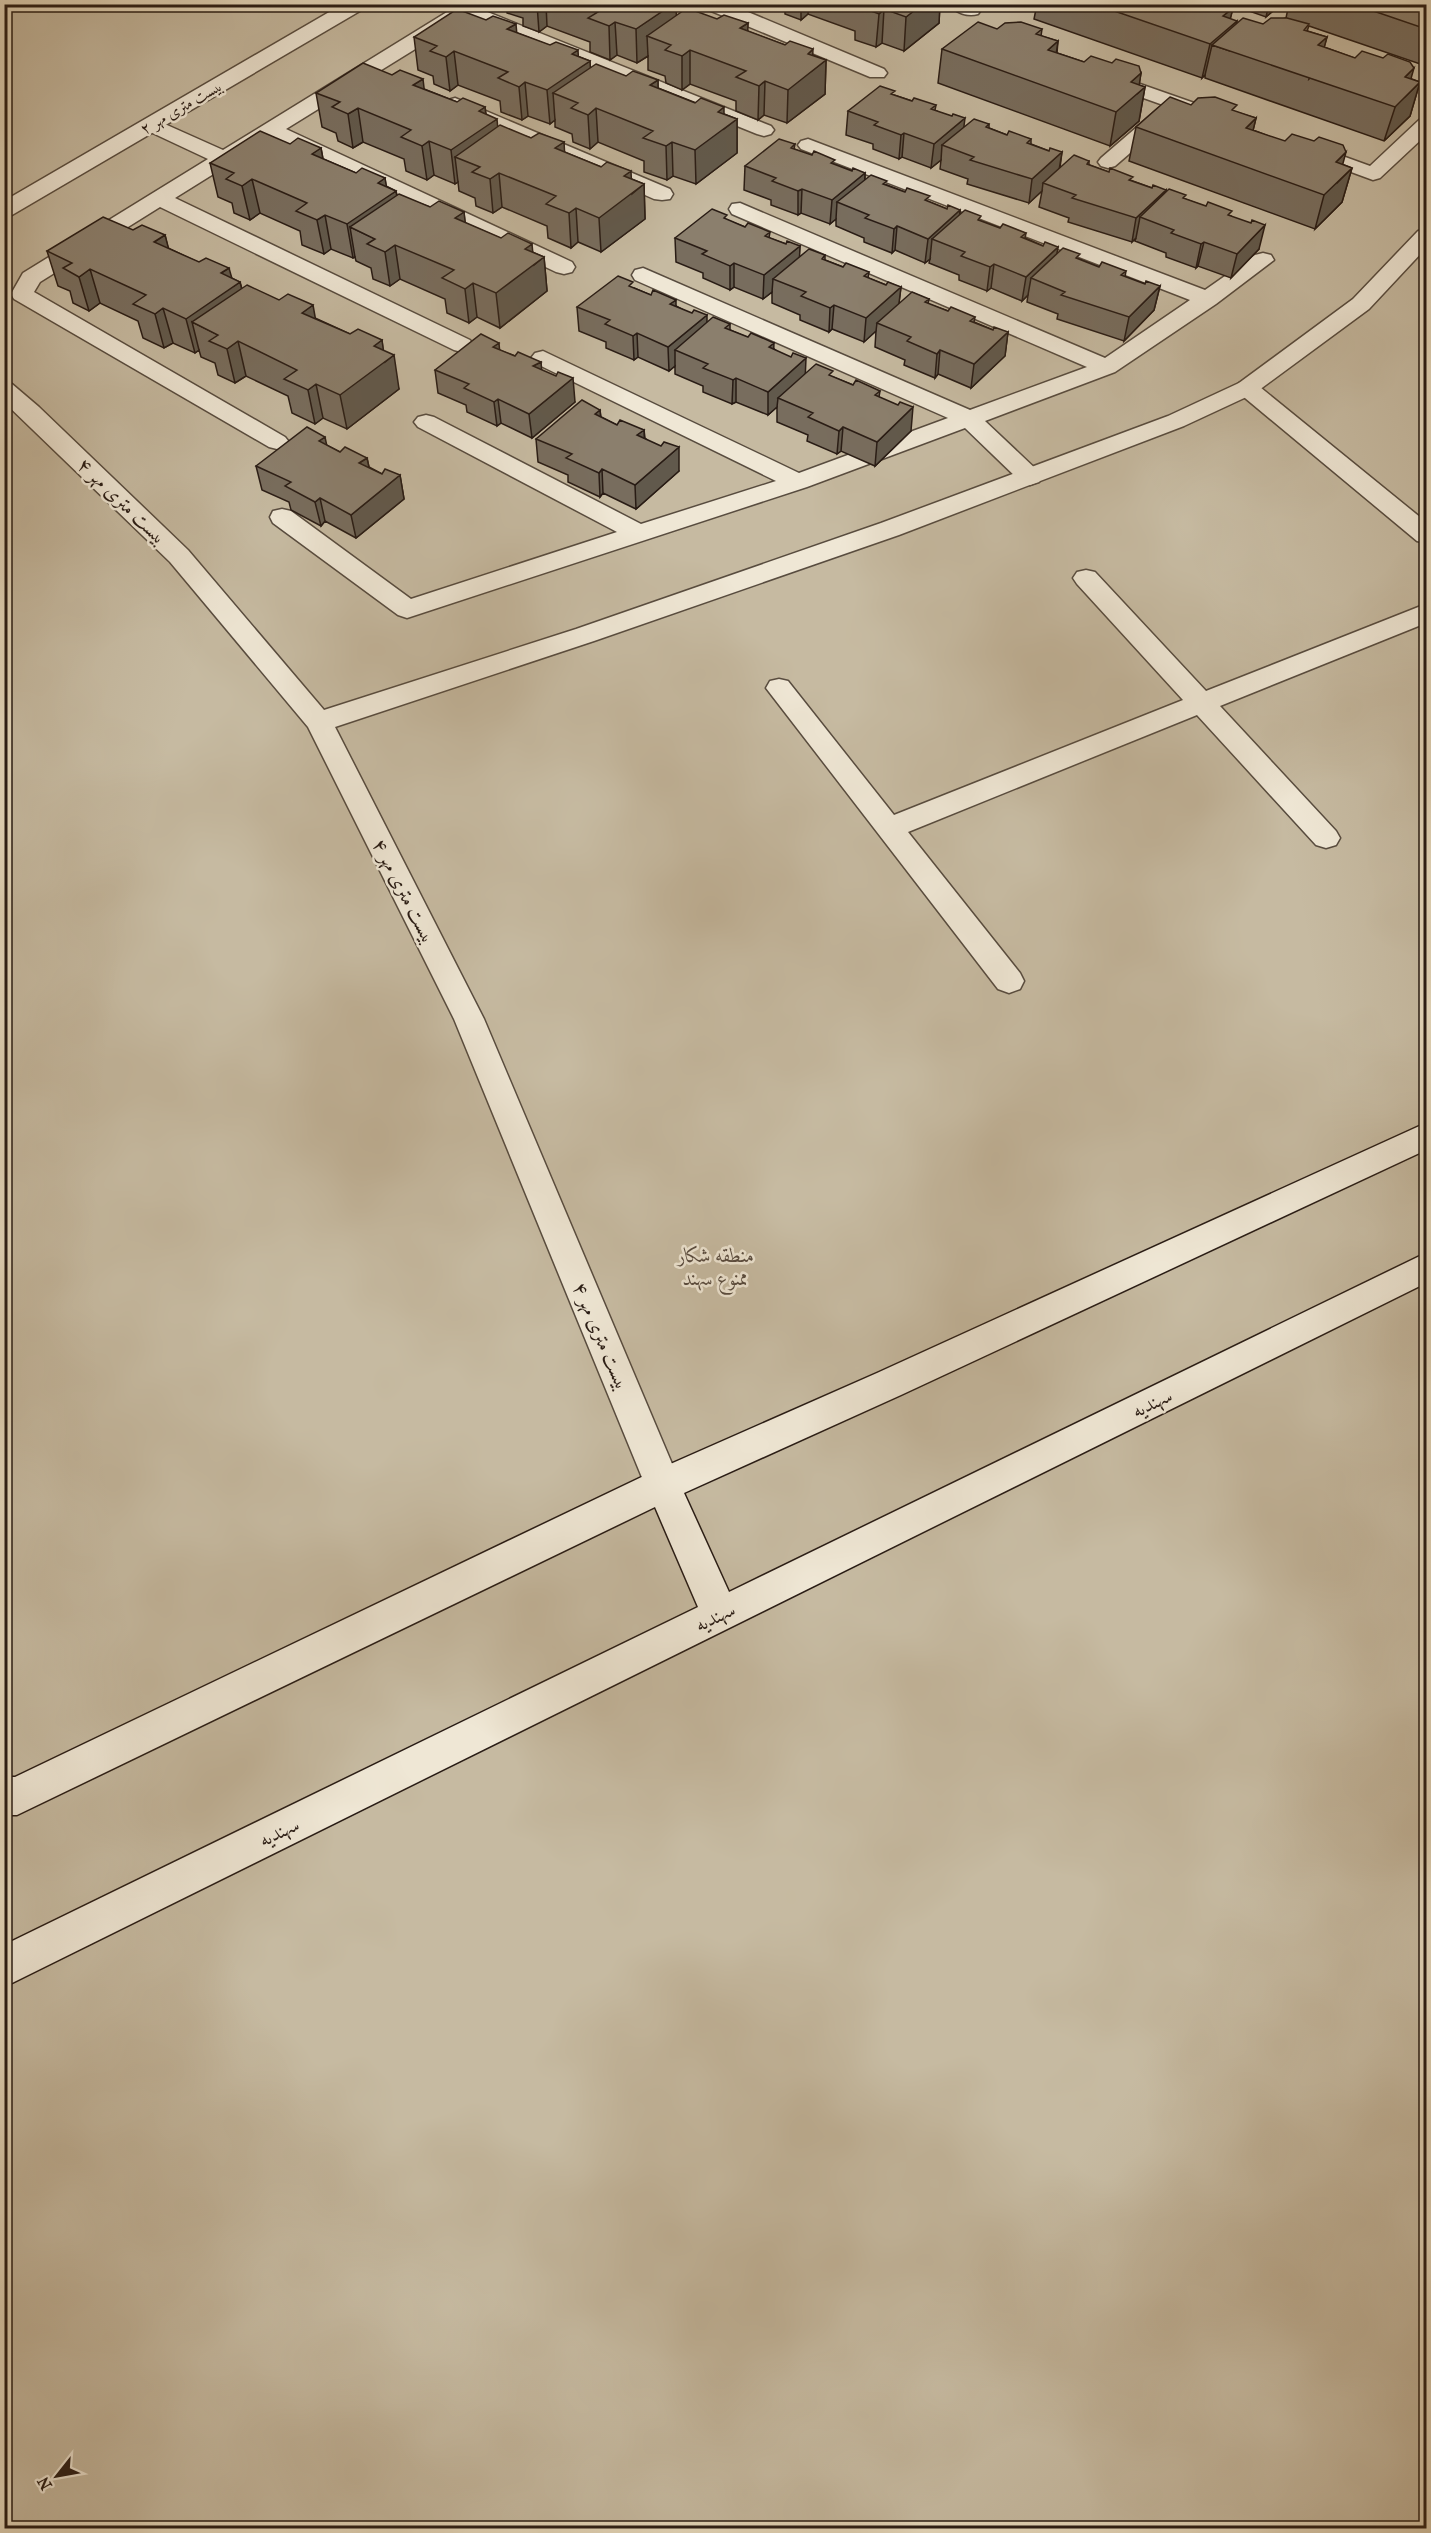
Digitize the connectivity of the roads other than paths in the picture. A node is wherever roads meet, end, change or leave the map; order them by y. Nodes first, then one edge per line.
1 (358, 4) edge
2 (711, 4) edge
3 (470, 7) edge
4 (371, 67) junction
5 (1087, 71) edge
6 (877, 73) dead end
7 (392, 76) edge
8 (436, 95) edge
9 (1177, 103) junction
10 (1232, 122) edge
11 (150, 125) junction
12 (1426, 126) edge
13 (271, 129) junction
14 (764, 130) dead end
15 (1286, 142) edge
16 (808, 145) dead end
17 (222, 158) junction
18 (1108, 162) dead end
19 (662, 194) dead end
20 (158, 198) junction
21 (740, 209) dead end
22 (4, 210) edge
23 (1426, 237) edge
24 (1263, 260) dead end
25 (564, 267) dead end
26 (643, 275) dead end
27 (1208, 299) junction
28 (462, 345) dead end
29 (543, 358) dead end
30 (1107, 367) junction
31 (1247, 388) junction
32 (4, 389) edge
33 (968, 418) junction
34 (426, 422) dead end
35 (277, 442) dead end
36 (1030, 477) junction
37 (798, 482) junction
38 (282, 517) dead end
39 (640, 534) junction
40 (1426, 535) edge
41 (1086, 578) dead end
42 (1426, 613) edge
43 (779, 688) dead end
44 (1201, 703) junction
45 (319, 722) junction
46 (889, 828) junction
47 (1326, 838) dead end
48 (1009, 981) dead end
49 (1426, 1136) edge
50 (1426, 1267) edge
51 (663, 1485) junction
52 (720, 1614) junction
53 (4, 1796) edge
54 (4, 1967) edge

1 - 11 street, بیست متری مهر ۲
2 - 6 street
3 - 4 street
3 - 14 street
4 - 7 street
4 - 13 street
5 - 9 street
8 - 19 street
9 - 10 street
9 - 18 street
11 - 17 street
11 - 22 street, بیست متری مهر ۲
12 - 15 street
13 - 17 street
13 - 25 street
16 - 27 street
17 - 20 street
20 - 28 street
20 - 35 street
21 - 30 street
23 - 31 street
24 - 27 street
26 - 33 street
27 - 30 street
29 - 37 street
30 - 33 street
31 - 36 street
31 - 40 street
32 - 45 street, بیست متری مهر ۴
33 - 36 street
33 - 37 street
34 - 39 street
36 - 45 street
37 - 39 street
38 - 39 street
41 - 44 street
42 - 44 street
43 - 46 street
44 - 46 street
44 - 47 street
45 - 51 street, بیست متری مهر ۴
46 - 48 street
49 - 51 street
50 - 52 street, سهندیه
51 - 52 street, بیست متری مهر ۴
51 - 53 street
52 - 54 street, سهندیه

